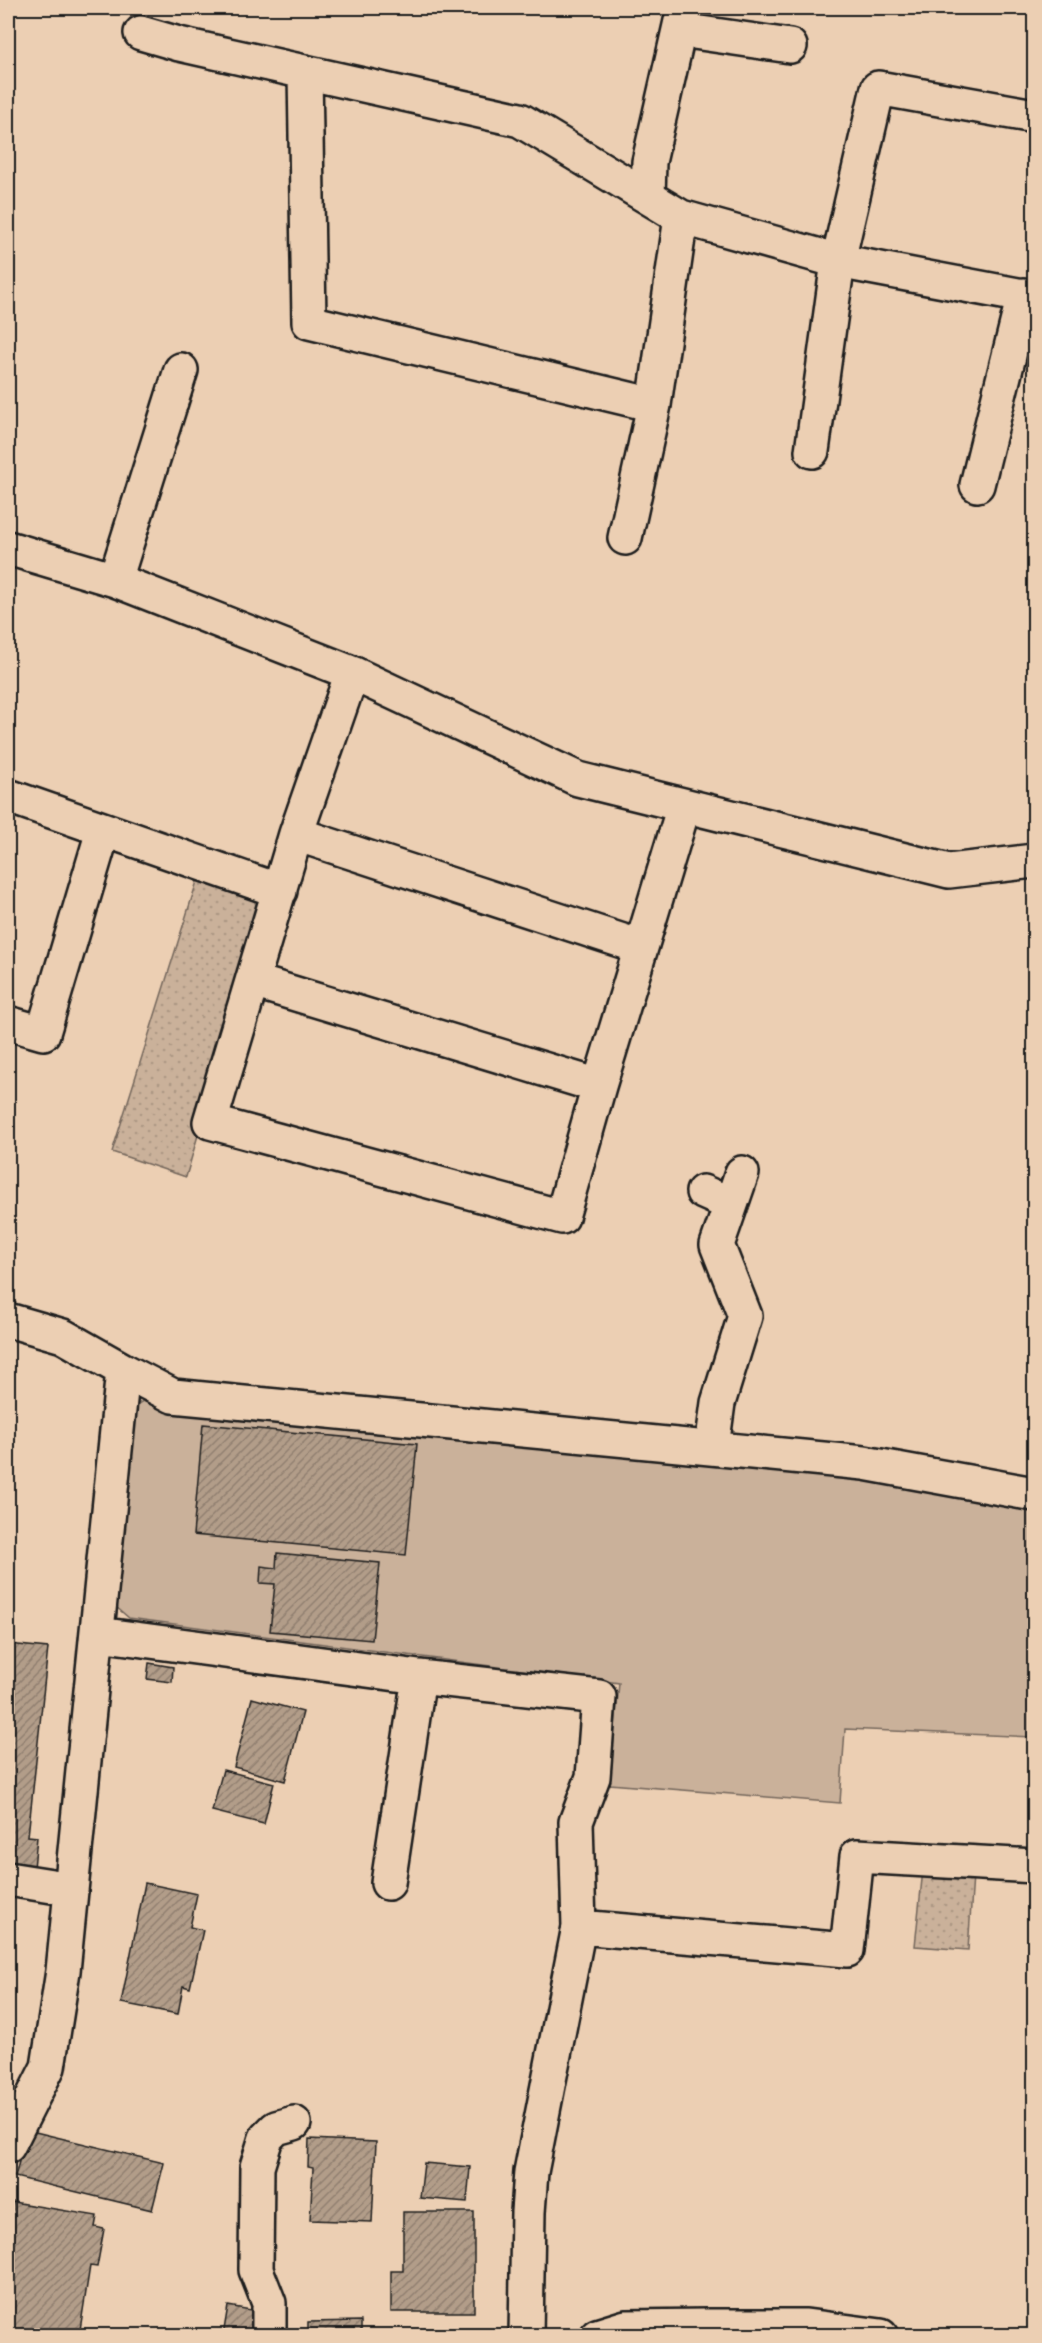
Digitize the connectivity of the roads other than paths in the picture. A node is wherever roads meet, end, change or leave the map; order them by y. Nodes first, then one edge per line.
1 (682, 19) edge
2 (141, 33) dead end
3 (790, 46) dead end
4 (305, 72) junction
5 (1035, 116) edge
6 (648, 197) junction
7 (681, 217) junction
8 (838, 261) junction
9 (1029, 297) edge
10 (181, 370) dead end
11 (654, 405) junction
12 (812, 451) dead end
13 (976, 485) dead end
14 (625, 538) dead end
15 (8, 548) edge
16 (115, 580) junction
17 (352, 673) junction
18 (8, 796) edge
19 (684, 806) junction
20 (103, 831) junction
21 (296, 834) junction
22 (1035, 861) edge
23 (280, 891) junction
24 (641, 947) junction
25 (253, 981) junction
26 (8, 1023) edge
27 (599, 1086) junction
28 (742, 1173) dead end
29 (8, 1320) edge
30 (123, 1370) junction
31 (712, 1447) junction
32 (1035, 1494) edge
33 (98, 1634) junction
34 (419, 1677) junction
35 (1035, 1866) edge
36 (8, 1879) edge
37 (388, 1883) dead end
38 (71, 1888) junction
39 (579, 1927) junction
40 (294, 2123) dead end
41 (8, 2146) edge
42 (269, 2336) edge
43 (526, 2336) edge
44 (597, 2336) edge
45 (881, 2336) edge

1 - 3 street
1 - 6 street
2 - 4 street
4 - 6 street
4 - 11 street
5 - 8 street
6 - 7 street
7 - 8 street
7 - 11 street
8 - 9 street
8 - 12 street
9 - 13 street
10 - 16 street
11 - 14 street
15 - 16 street
16 - 17 street
17 - 19 street
17 - 21 street
18 - 20 street
19 - 22 street
19 - 24 street
20 - 23 street
20 - 26 street
21 - 23 street
21 - 24 street
23 - 25 street
24 - 27 street
25 - 27 street
25 - 27 street
28 - 31 street
29 - 30 street
30 - 31 street
30 - 33 street
31 - 32 street
33 - 34 street
33 - 38 street
34 - 37 street
34 - 39 street
35 - 39 street
36 - 38 street
38 - 41 street
39 - 43 street
40 - 42 street
44 - 45 street

